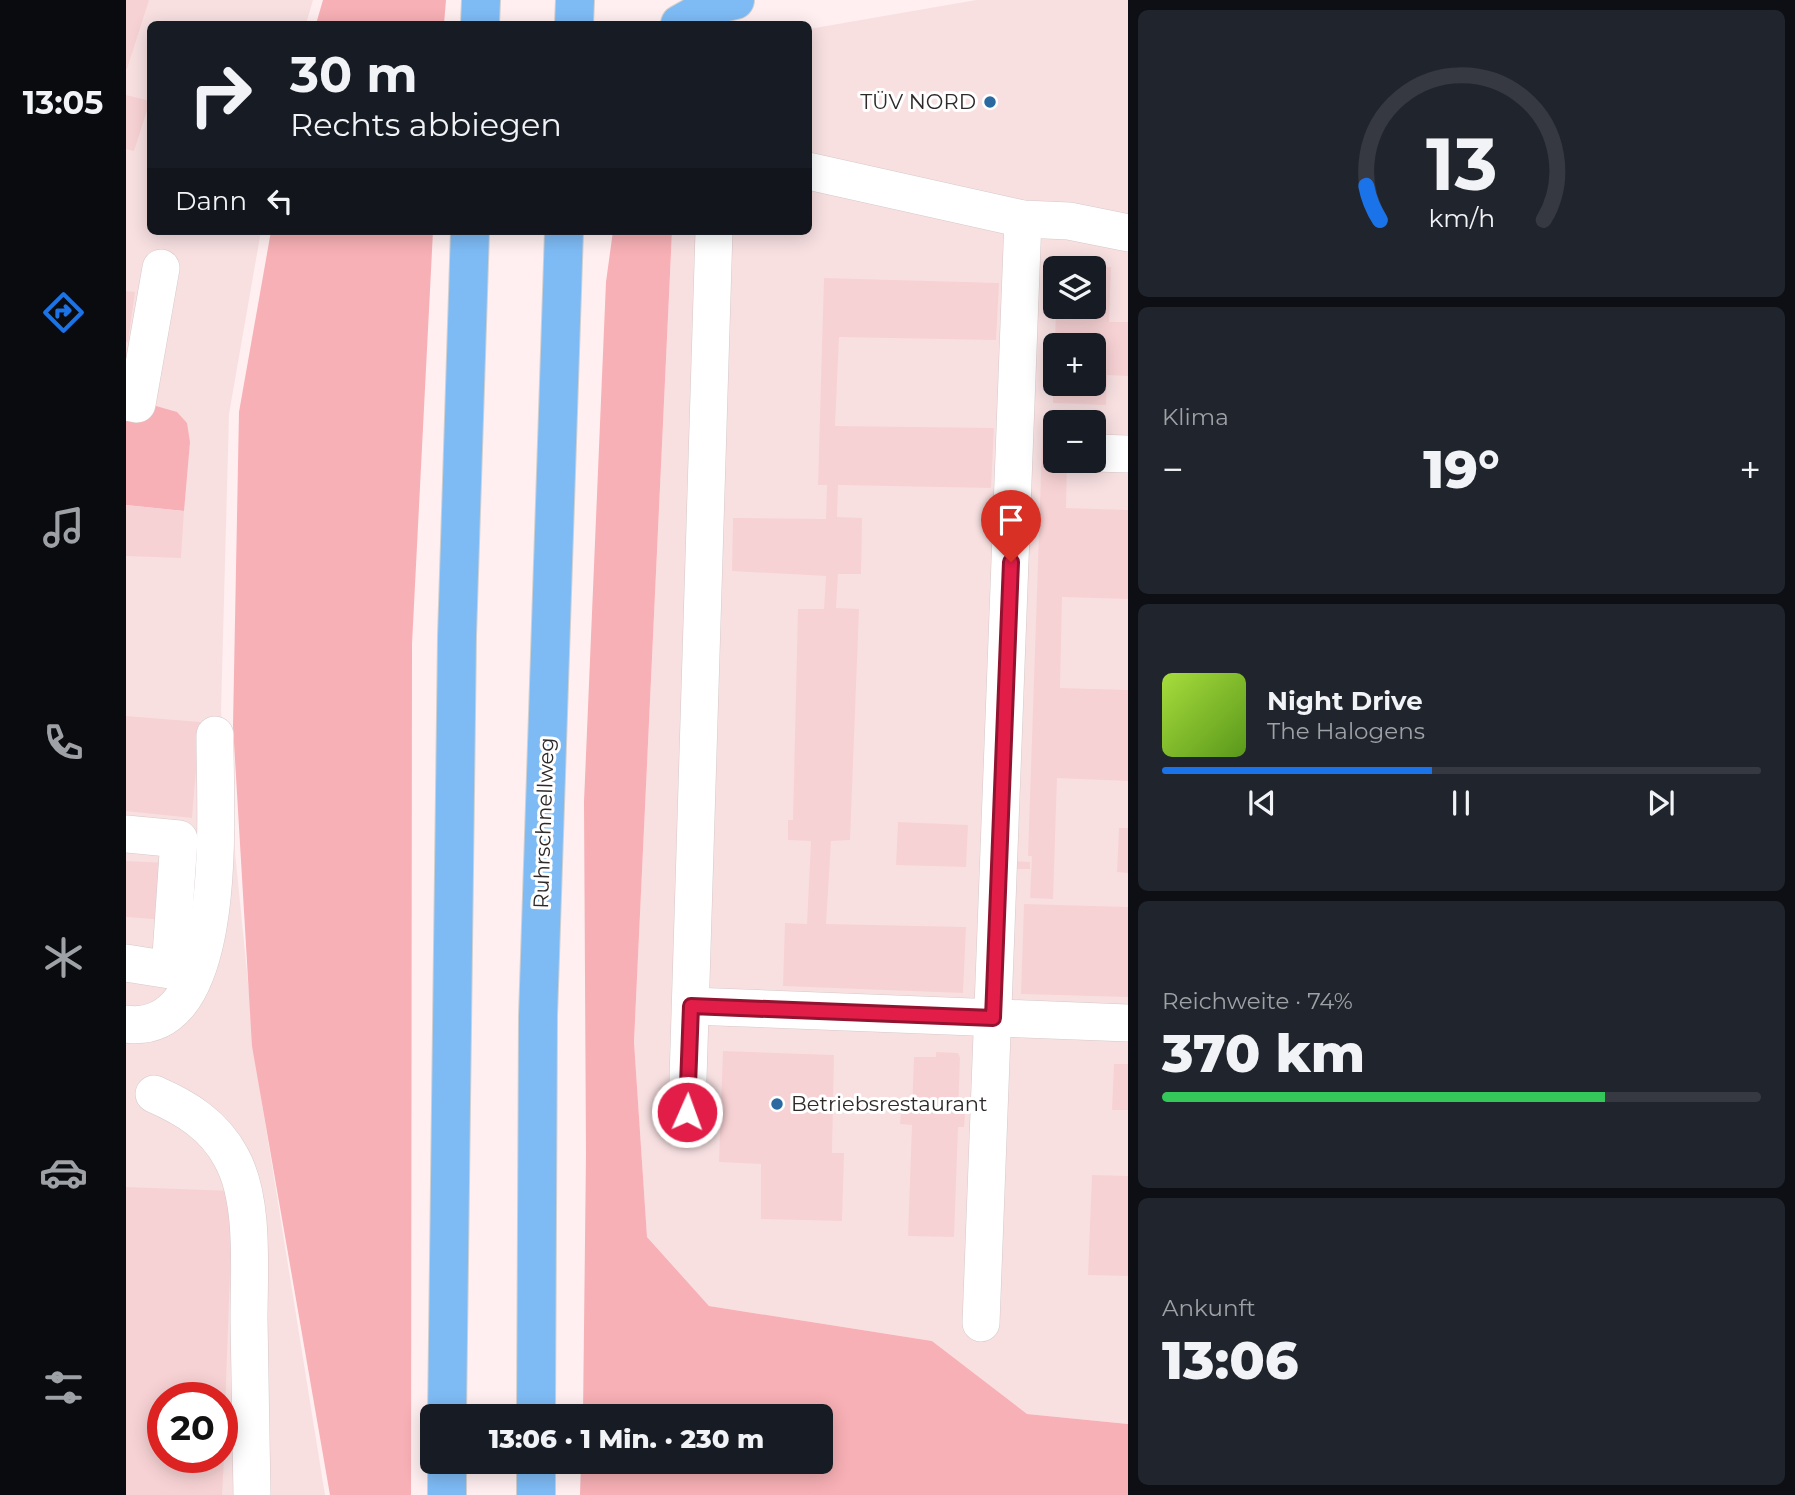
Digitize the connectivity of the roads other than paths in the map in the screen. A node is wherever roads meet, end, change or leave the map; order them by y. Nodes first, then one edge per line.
1 (481, 0) edge
2 (575, 0) edge
3 (735, 0) edge
4 (480, 21) edge
5 (574, 21) edge
6 (685, 21) edge
7 (812, 172) edge
8 (1023, 219) junction
9 (1128, 233) edge
10 (470, 235) edge
11 (564, 235) edge
12 (714, 235) edge
13 (161, 268) dead end
14 (126, 401) edge
15 (1106, 453) edge
16 (1128, 454) edge
17 (215, 735) dead end
18 (126, 834) edge
19 (126, 963) edge
20 (170, 970) junction
21 (691, 1006) junction
22 (167, 1016) junction
23 (993, 1018) junction
24 (1128, 1023) edge
25 (126, 1024) edge
26 (154, 1094) dead end
27 (687, 1112) dead end
28 (981, 1323) dead end
29 (447, 1404) edge
30 (537, 1404) edge
31 (447, 1474) edge
32 (536, 1474) edge
33 (252, 1495) edge
34 (447, 1495) edge
35 (536, 1495) edge

1 - 4 highway
2 - 5 highway
3 - 6 highway
7 - 8 lane
8 - 9 lane
8 - 23 lane
10 - 29 highway
11 - 30 highway, Ruhrschnellweg
12 - 21 lane
13 - 14 lane
15 - 16 lane
17 - 22 lane
18 - 20 lane
19 - 20 lane
20 - 22 lane
21 - 23 lane
21 - 27 lane
22 - 25 lane
23 - 24 lane
23 - 28 lane
26 - 33 lane
31 - 34 highway
32 - 35 highway

